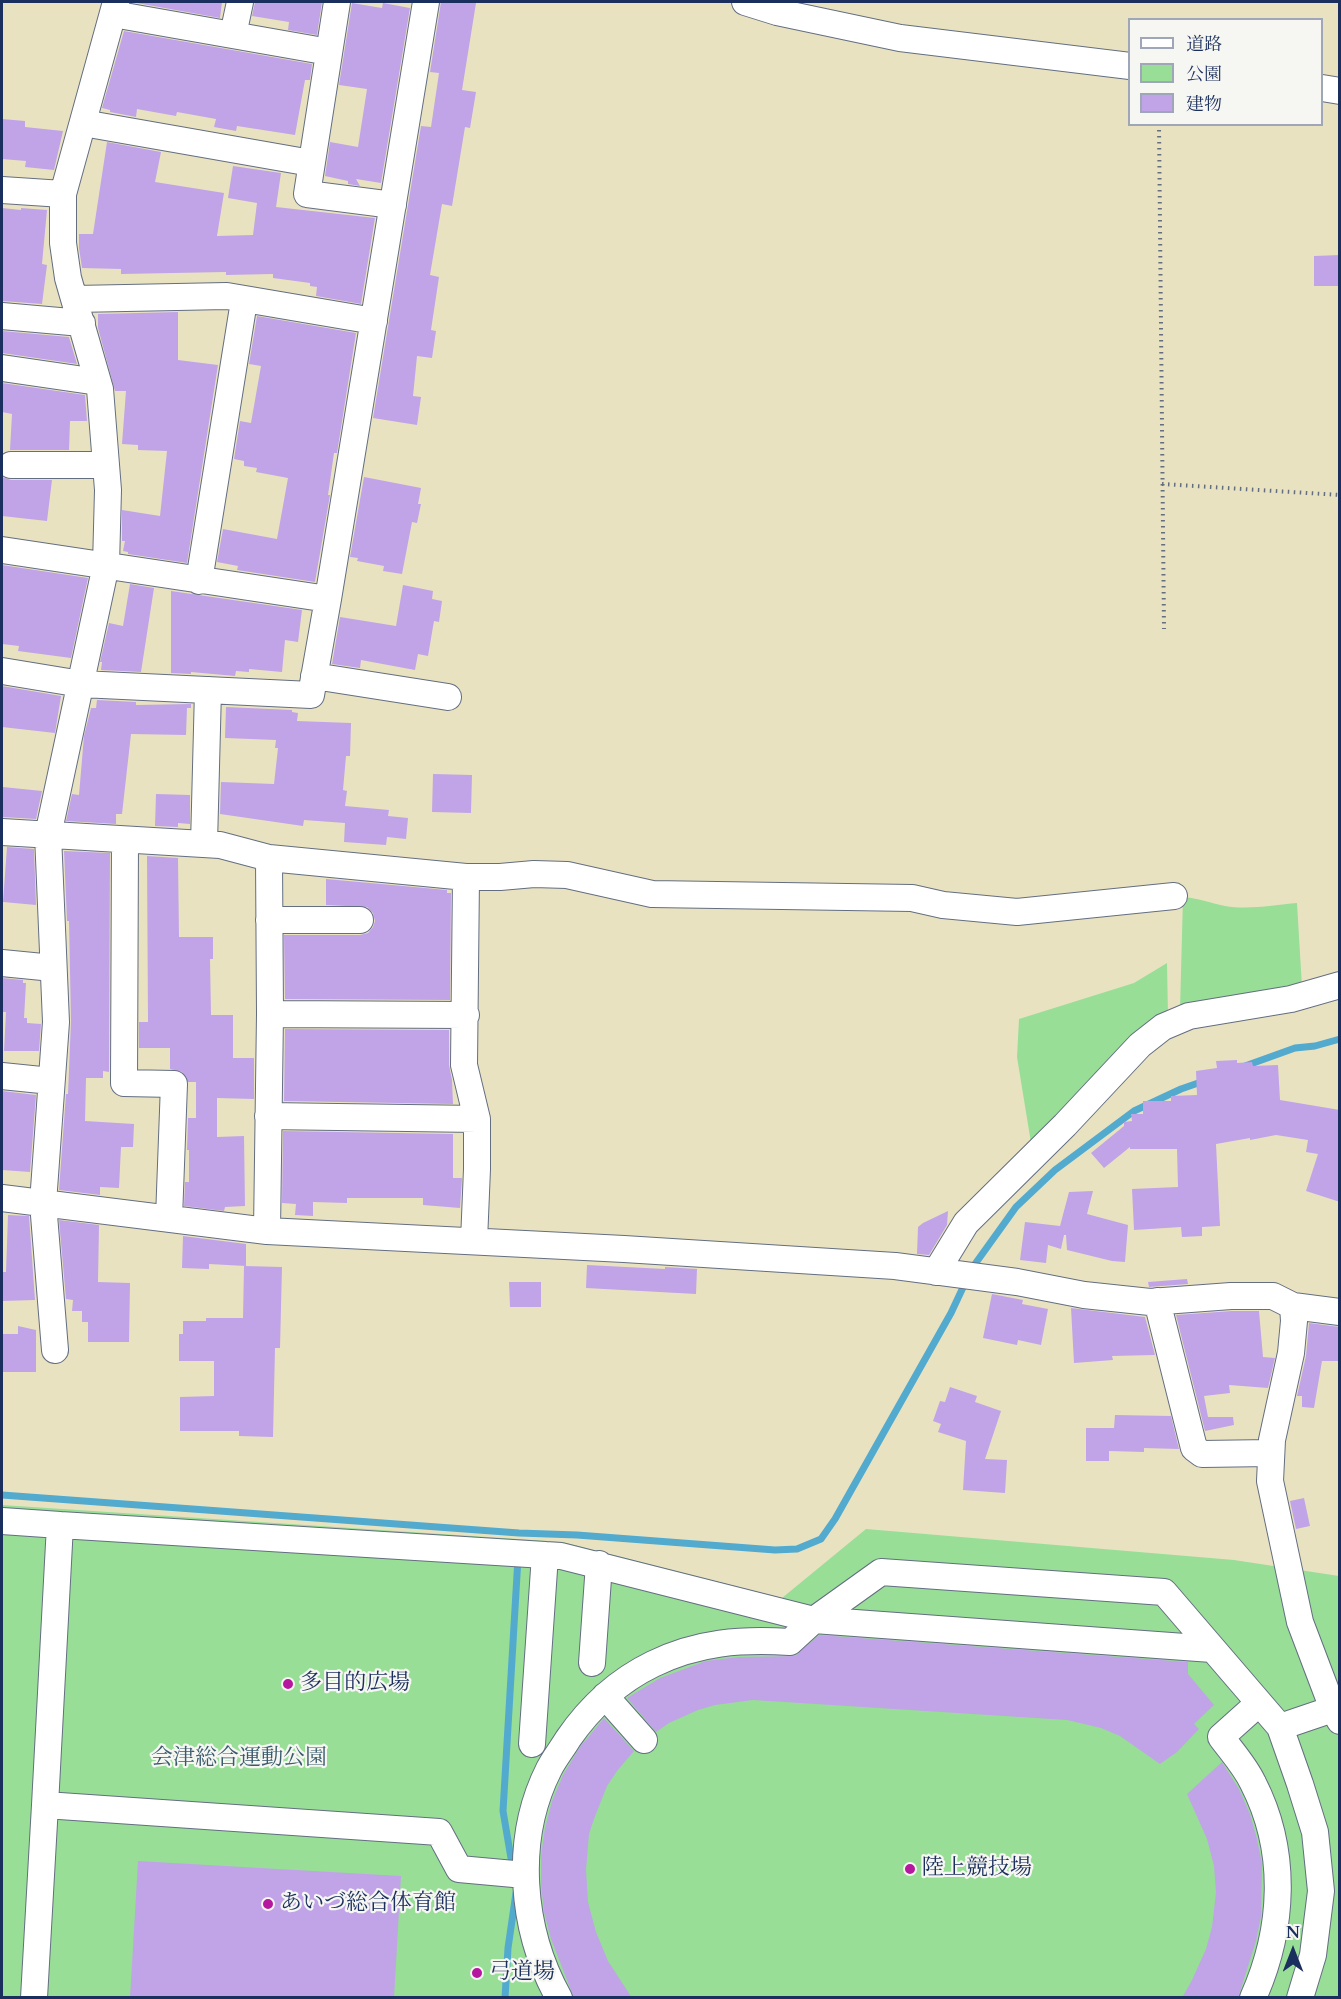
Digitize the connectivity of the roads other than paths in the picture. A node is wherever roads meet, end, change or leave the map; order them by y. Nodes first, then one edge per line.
1 (240, 2) edge
2 (337, 2) edge
3 (426, 2) edge
4 (745, 2) edge
5 (115, 8) edge
6 (233, 35) junction
7 (329, 51) junction
8 (1128, 66) edge
9 (1323, 88) edge
10 (1340, 91) edge
11 (83, 123) junction
12 (311, 163) junction
13 (2, 190) edge
14 (63, 194) junction
15 (393, 205) junction
16 (75, 299) junction
17 (243, 301) junction
18 (2, 316) edge
19 (374, 321) junction
20 (82, 323) junction
21 (2, 368) edge
22 (98, 382) junction
23 (11, 465) dead end
24 (106, 465) junction
25 (2, 550) edge
26 (106, 566) junction
27 (199, 581) junction
28 (328, 599) junction
29 (2, 671) edge
30 (314, 676) junction
31 (81, 684) junction
32 (208, 690) junction
33 (448, 697) dead end
34 (2, 832) edge
35 (48, 835) junction
36 (125, 840) junction
37 (204, 844) junction
38 (269, 858) junction
39 (466, 877) junction
40 (1174, 896) dead end
41 (269, 920) junction
42 (360, 920) dead end
43 (2, 963) edge
44 (53, 968) junction
45 (1340, 985) edge
46 (270, 1014) junction
47 (466, 1015) junction
48 (2, 1076) edge
49 (51, 1081) junction
50 (268, 1116) junction
51 (477, 1119) junction
52 (2, 1198) edge
53 (43, 1203) junction
54 (169, 1218) junction
55 (267, 1231) junction
56 (474, 1241) junction
57 (936, 1272) junction
58 (1157, 1301) junction
59 (1293, 1306) junction
60 (1340, 1312) edge
61 (55, 1350) dead end
62 (1270, 1453) junction
63 (2, 1521) edge
64 (60, 1525) junction
65 (545, 1555) junction
66 (599, 1564) junction
67 (814, 1620) junction
68 (1212, 1649) junction
69 (592, 1663) dead end
70 (605, 1696) junction
71 (1259, 1703) junction
72 (1336, 1715) edge
73 (1281, 1727) junction
74 (644, 1740) dead end
75 (532, 1744) dead end
76 (45, 1805) junction
77 (525, 1875) junction
78 (34, 1998) edge
79 (559, 1998) edge
80 (1253, 1998) edge
81 (1300, 1998) edge

1 - 6 street
2 - 7 street
3 - 15 street
4 - 8 street
5 - 6 street
5 - 11 street
6 - 7 street
7 - 12 street
9 - 10 street
11 - 12 street
11 - 14 street
12 - 15 street
13 - 14 street
14 - 16 street
15 - 19 street
16 - 17 street
16 - 20 street
17 - 19 street
17 - 27 street
18 - 20 street
19 - 28 street
20 - 22 street
21 - 22 street
22 - 24 street
23 - 24 street
24 - 26 street
25 - 26 street
26 - 27 street
26 - 31 street
27 - 28 street
28 - 30 street
29 - 31 street
30 - 32 street
30 - 33 street
31 - 32 street
31 - 35 street
32 - 37 street
34 - 35 street
35 - 36 street
35 - 44 street
36 - 37 street
36 - 54 street
37 - 38 street
38 - 39 street
38 - 41 street
39 - 40 street
39 - 47 street
41 - 42 street
41 - 46 street
43 - 44 street
44 - 49 street
45 - 57 street
46 - 47 street
46 - 50 street
47 - 51 street
48 - 49 street
49 - 53 street
50 - 51 street
50 - 55 street
51 - 56 street
52 - 53 street
53 - 54 street
53 - 61 street
54 - 55 street
55 - 56 street
56 - 57 street
57 - 58 street
58 - 59 street
58 - 62 street
59 - 60 street
59 - 62 street
62 - 72 street
63 - 64 street
64 - 65 street
64 - 76 street
65 - 66 street
65 - 75 street
66 - 67 street
66 - 69 street
67 - 68 street
67 - 68 street
67 - 70 street
68 - 71 street
70 - 74 street
70 - 77 street
71 - 73 street
71 - 80 street
72 - 73 street
73 - 81 street
76 - 77 street
76 - 78 street
77 - 79 street

